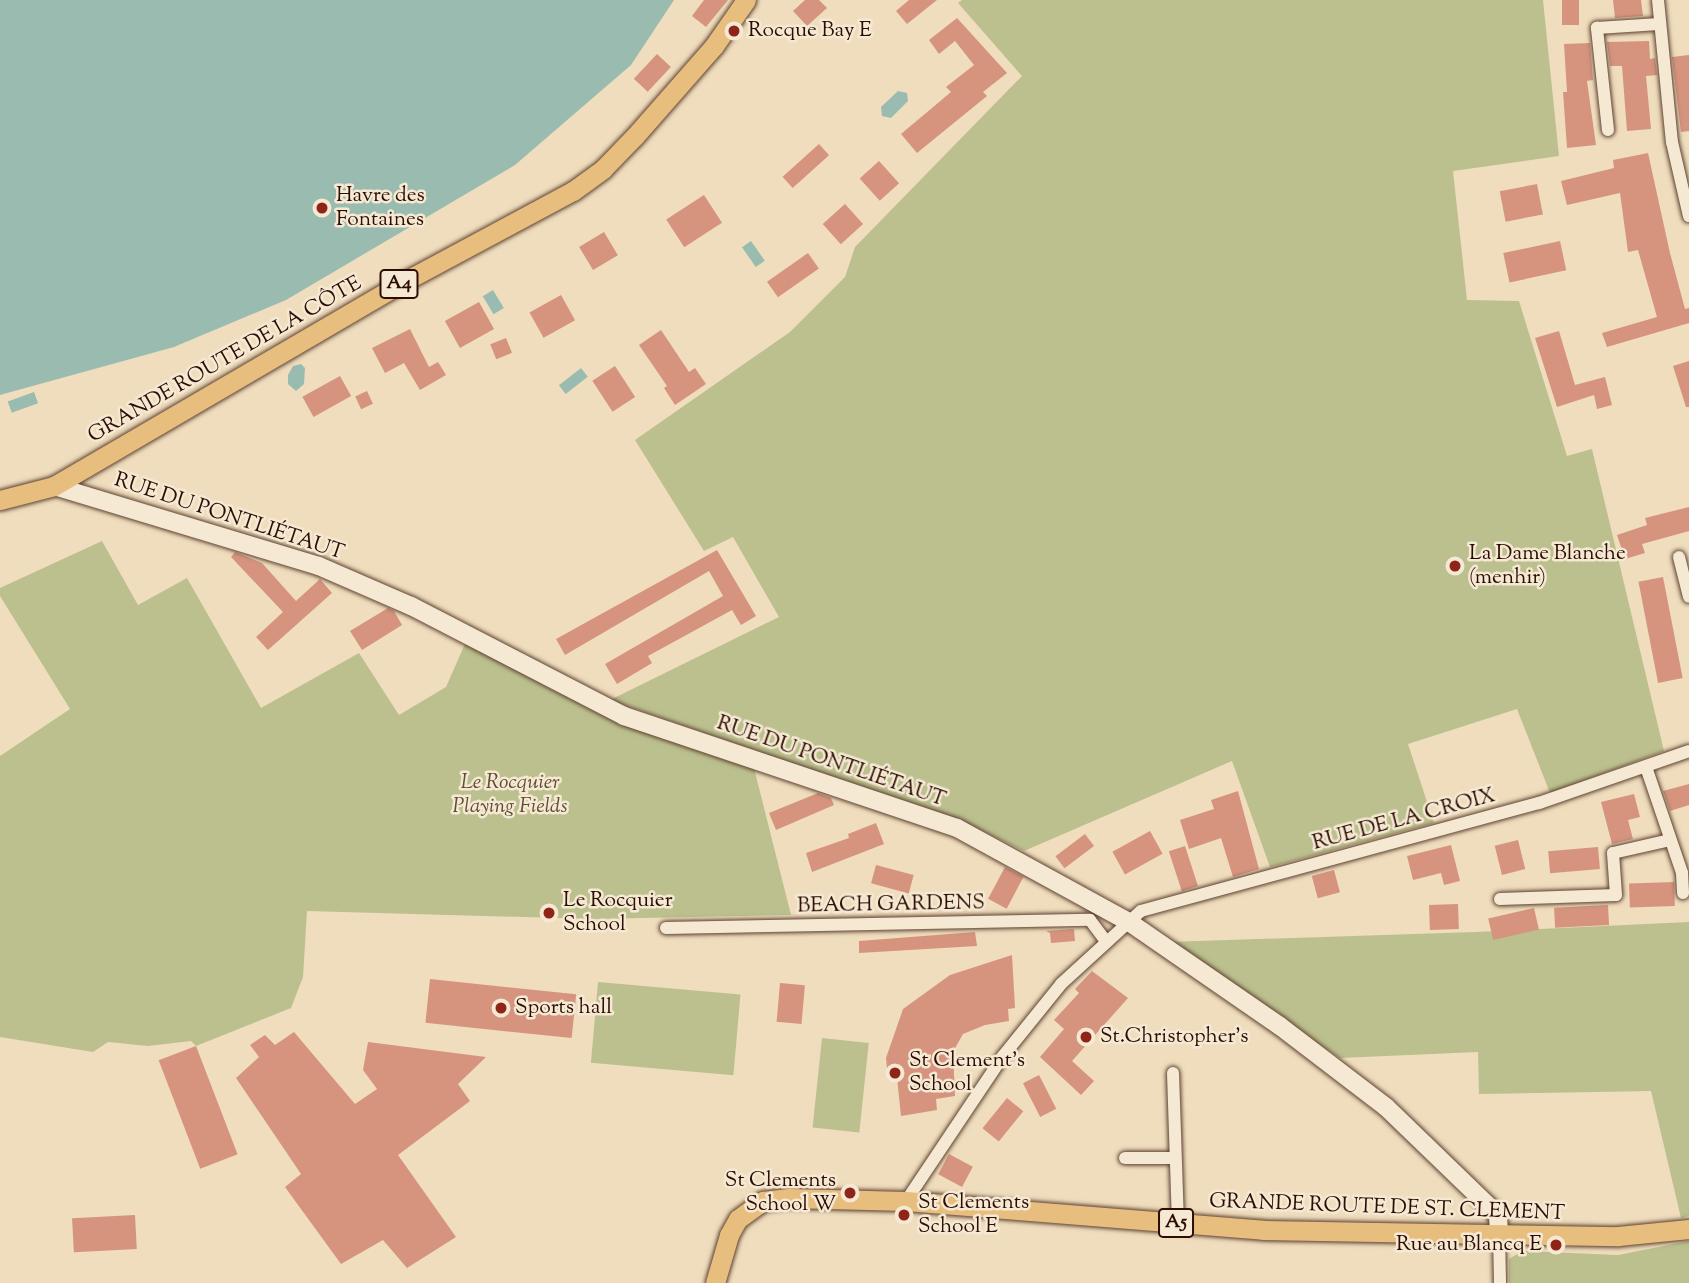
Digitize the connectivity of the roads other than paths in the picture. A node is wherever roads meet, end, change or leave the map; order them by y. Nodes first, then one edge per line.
1 (746, 0) edge
2 (1658, 0) edge
3 (1659, 24) junction
4 (1608, 130) dead end
5 (1689, 216) edge
6 (54, 486) junction
7 (0, 500) edge
8 (1679, 557) dead end
9 (1689, 597) edge
10 (1689, 751) edge
11 (1646, 767) junction
12 (1670, 840) junction
13 (1684, 893) dead end
14 (1500, 898) dead end
15 (1129, 922) junction
16 (666, 928) dead end
17 (1106, 941) junction
18 (1173, 1073) dead end
19 (1125, 1158) dead end
20 (1175, 1158) junction
21 (906, 1201) junction
22 (1178, 1224) junction
23 (1689, 1229) edge
24 (1499, 1234) junction
25 (715, 1283) edge
26 (1500, 1283) edge

1 - 6 main road, GRANDE ROUTE DE LA CÔTE / A4
2 - 3 street
3 - 4 street
3 - 5 street
6 - 7 main road, GRANDE ROUTE DE LA CÔTE / A4
6 - 15 main road, RUE DU PONTLIÉTAUT
8 - 9 street
10 - 11 street, RUE DE LA CROIX
11 - 12 street
11 - 15 street, RUE DE LA CROIX
12 - 13 street
12 - 14 street
15 - 17 street, RUE DE LA CROIX
15 - 24 main road, RUE DU PONTLIÉTAUT
16 - 17 street, BEACH GARDENS
17 - 21 street, RUE DE LA CROIX
18 - 20 street
19 - 20 street
20 - 22 street
21 - 22 main road, GRANDE ROUTE DE ST. CLEMENT / A5
21 - 25 main road, GRANDE ROUTE DE ST. CLEMENT / A5
22 - 24 main road, GRANDE ROUTE DE ST. CLEMENT / A5
23 - 24 main road, GRANDE ROUTE DE ST. CLEMENT / A5
24 - 26 street

